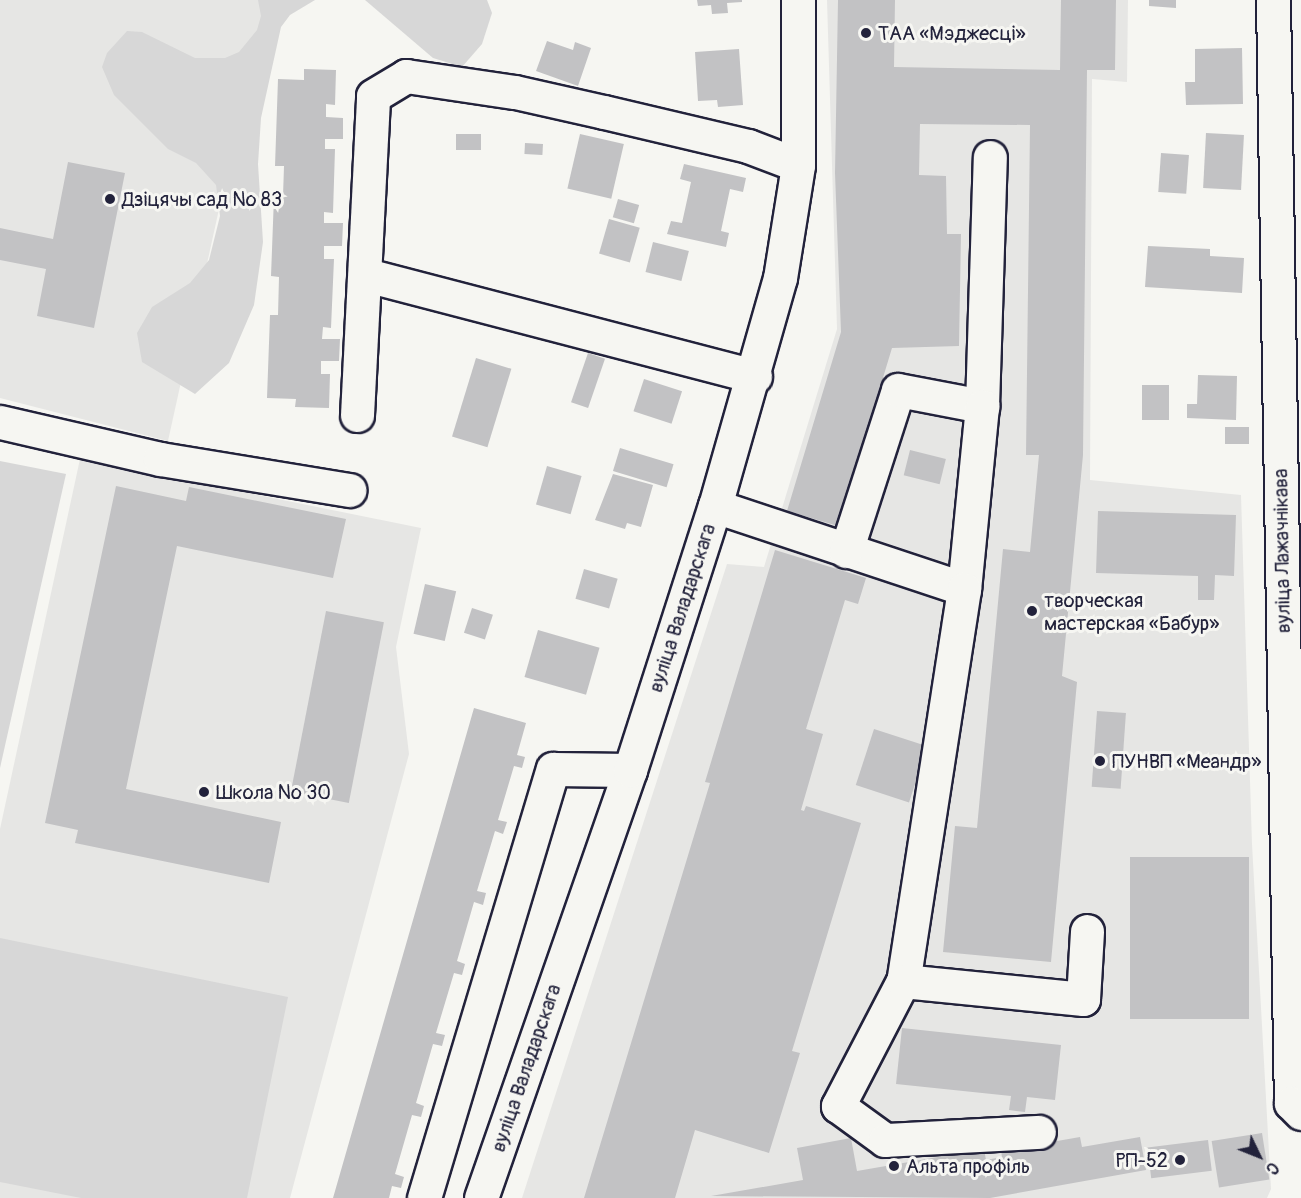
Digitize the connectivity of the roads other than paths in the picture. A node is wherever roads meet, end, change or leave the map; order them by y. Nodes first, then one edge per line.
1 (798, 0) edge
2 (1273, 0) edge
3 (990, 157) dead end
4 (798, 165) junction
5 (366, 275) junction
6 (754, 376) junction
7 (982, 406) junction
8 (357, 415) dead end
9 (0, 422) edge
10 (349, 490) dead end
11 (715, 506) junction
12 (846, 551) junction
13 (963, 589) junction
14 (630, 770) junction
15 (1087, 931) dead end
16 (903, 981) junction
17 (1296, 1108) edge
18 (1039, 1132) dead end
19 (424, 1198) edge
20 (482, 1198) edge

1 - 4 street, вуліца Валадарскага
2 - 17 street, вуліца Лажачнікава
3 - 7 street
4 - 5 street
4 - 6 street, вуліца Валадарскага
5 - 6 street
5 - 8 street
6 - 11 street, вуліца Валадарскага
7 - 12 street
7 - 13 street
9 - 10 street
11 - 12 street
11 - 14 street, вуліца Валадарскага
12 - 13 street
13 - 16 street
14 - 19 street
14 - 20 street, вуліца Валадарскага
15 - 16 street
16 - 18 street

